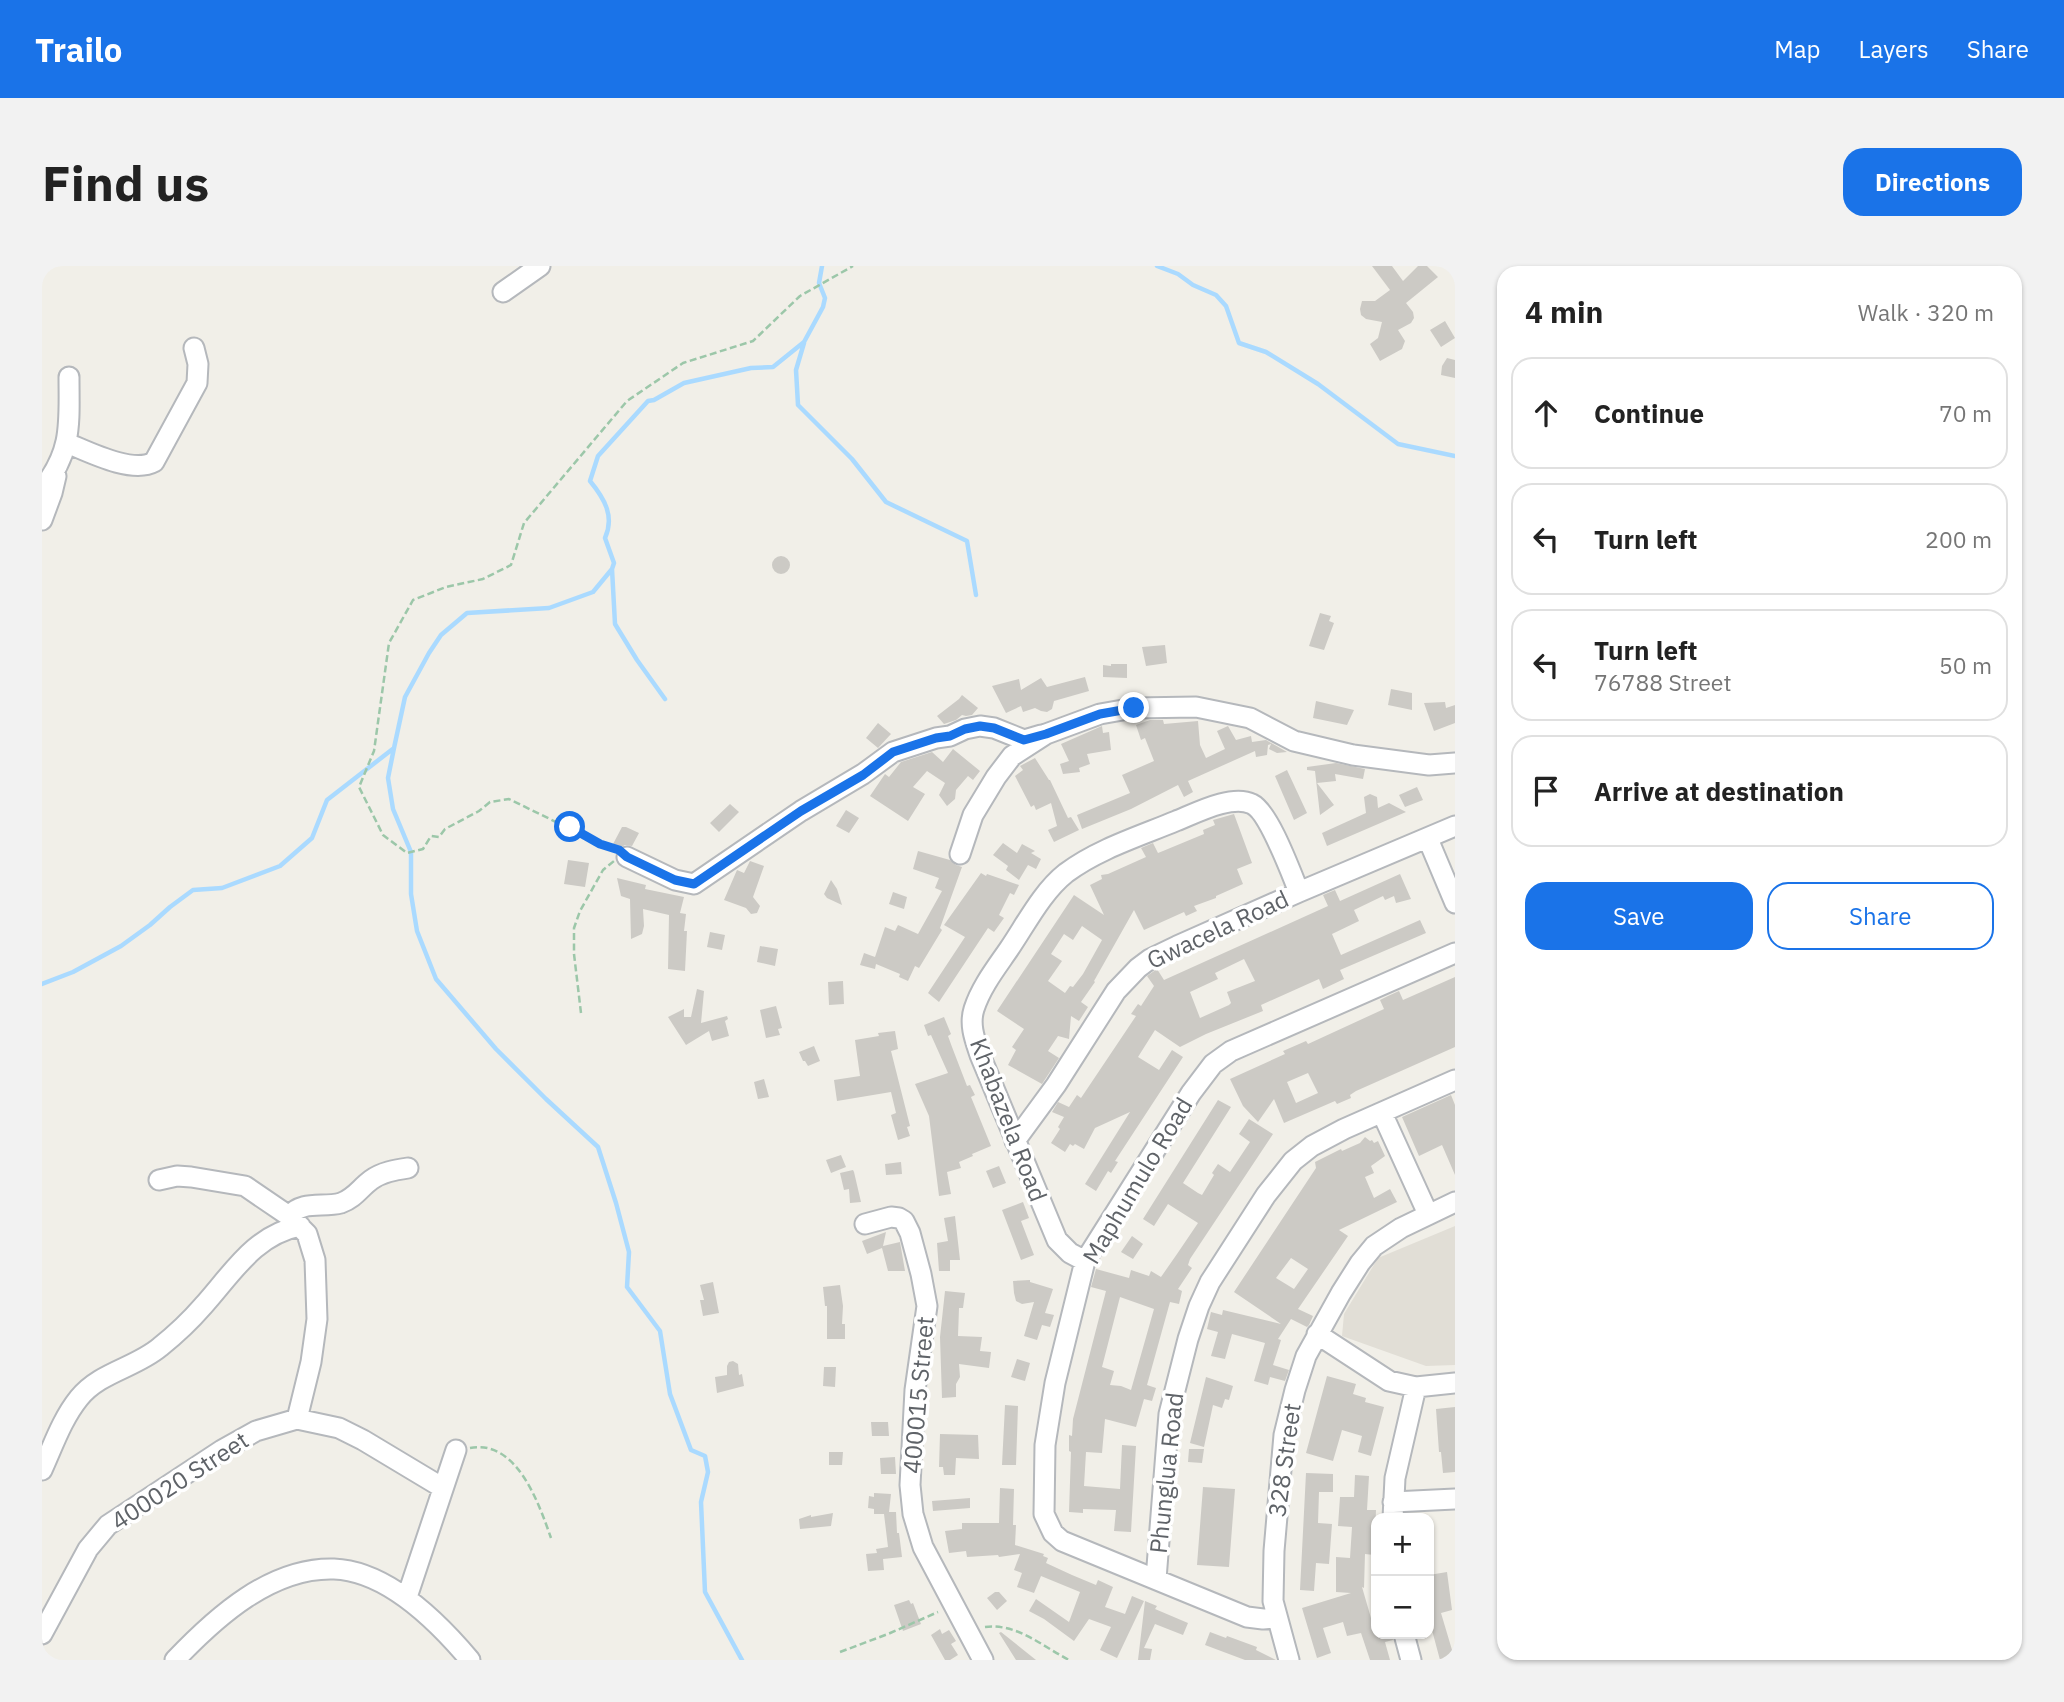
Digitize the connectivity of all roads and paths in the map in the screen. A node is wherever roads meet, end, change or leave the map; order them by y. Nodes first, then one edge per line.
1 (540, 266) edge
2 (853, 266) edge
3 (503, 292) dead end
4 (194, 348) dead end
5 (69, 377) dead end
6 (67, 443) junction
7 (58, 465) junction
8 (42, 489) edge
9 (42, 520) edge
10 (1046, 734) junction
11 (1455, 763) edge
12 (1455, 826) edge
13 (1428, 839) junction
14 (960, 854) dead end
15 (627, 857) junction
16 (1299, 892) junction
17 (1455, 903) edge
18 (1455, 953) edge
19 (581, 1013) dead end
20 (1455, 1080) edge
21 (1382, 1113) junction
22 (1015, 1141) junction
23 (408, 1168) dead end
24 (159, 1180) dead end
25 (1455, 1202) edge
26 (1428, 1214) junction
27 (294, 1221) junction
28 (865, 1224) dead end
29 (1085, 1261) junction
30 (1317, 1334) junction
31 (1455, 1383) edge
32 (1416, 1387) junction
33 (297, 1419) junction
34 (456, 1450) joint
35 (42, 1470) edge
36 (443, 1488) junction
37 (1455, 1499) edge
38 (1393, 1510) edge
39 (551, 1538) dead end
40 (1156, 1579) junction
41 (407, 1597) junction
42 (954, 1605) junction
43 (1276, 1618) junction
44 (967, 1629) junction
45 (42, 1634) edge
46 (1405, 1639) edge
47 (840, 1652) dead end
48 (175, 1660) edge
49 (470, 1660) edge
50 (983, 1660) edge
51 (1069, 1660) edge
52 (1289, 1660) edge
53 (1411, 1660) edge

1 - 3 street
2 - 15 path
4 - 6 street
5 - 6 street
6 - 7 street
7 - 8 street
7 - 9 street
10 - 11 street
10 - 14 street
10 - 15 street
12 - 13 street, Gwacela Road
13 - 16 street, Gwacela Road
13 - 17 street
15 - 19 path
16 - 22 street, Gwacela Road
16 - 22 street, Khabazela Road
18 - 29 street, Maphumulo Road
20 - 21 street, Phunglua Road
21 - 26 street
21 - 40 street, Phunglua Road
22 - 29 street, Khabazela Road
23 - 27 street
24 - 27 street
25 - 26 street, 328 Street
26 - 30 street, 328 Street
27 - 33 street
27 - 35 street
28 - 42 street, 400015 Street
29 - 40 street, Maphumulo Road
30 - 32 street
30 - 43 street, 328 Street
31 - 32 street
32 - 38 street
33 - 36 street, 400020 Street
33 - 45 street, 400020 Street
34 - 36 street
34 - 39 path
36 - 41 street
37 - 38 street
40 - 43 street, Maphumulo Road
41 - 48 street
41 - 49 street
42 - 44 street, 400015 Street
42 - 47 path
43 - 52 street, 328 Street
44 - 50 street, 400015 Street
44 - 51 path
46 - 53 street

